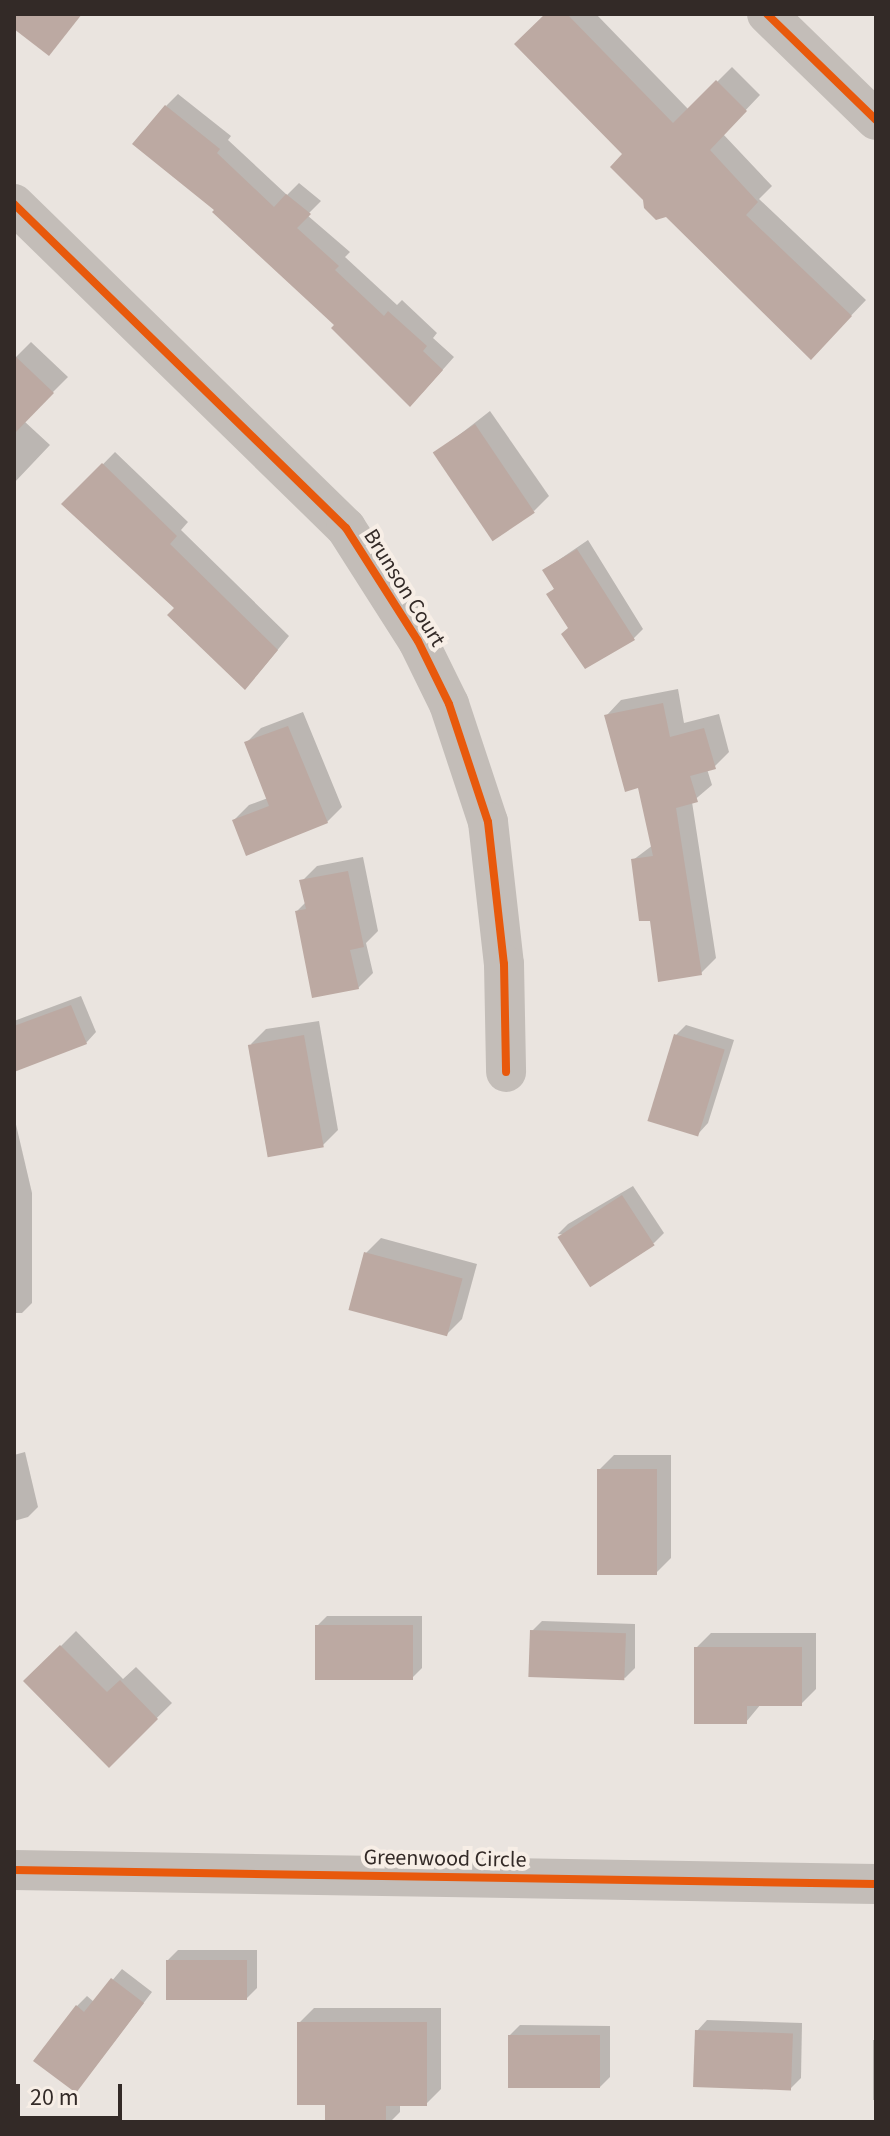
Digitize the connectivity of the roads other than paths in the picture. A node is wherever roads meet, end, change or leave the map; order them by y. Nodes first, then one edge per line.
1 (767, 14) edge
2 (876, 120) edge
3 (14, 204) edge
4 (506, 1072) dead end
5 (14, 1870) edge
6 (876, 1884) edge

1 - 2 street
3 - 4 street, Brunson Court
5 - 6 street, Greenwood Circle

